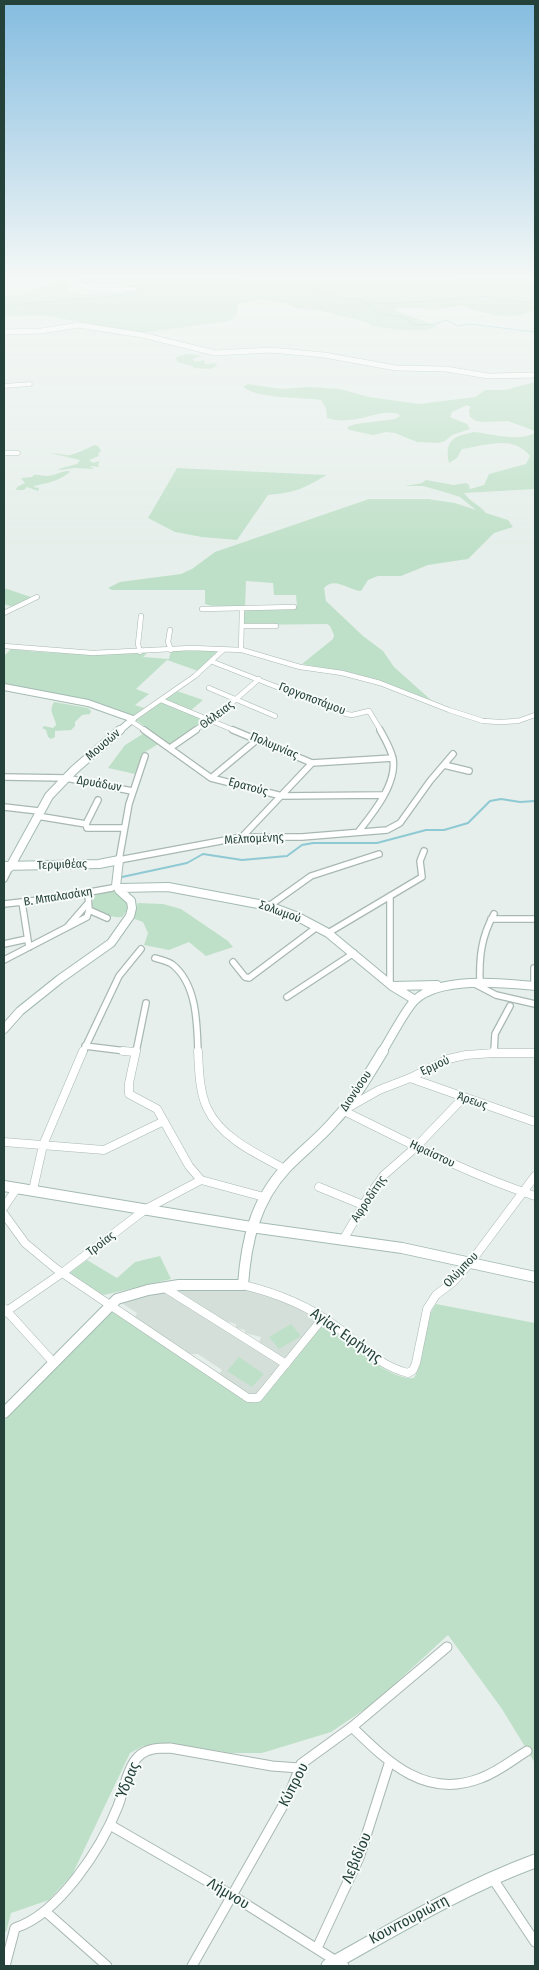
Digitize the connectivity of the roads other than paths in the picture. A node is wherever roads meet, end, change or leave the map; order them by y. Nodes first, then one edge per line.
1 (447, 370) edge
2 (535, 375) edge
3 (30, 384) dead end
4 (4, 386) edge
5 (4, 453) edge
6 (18, 453) dead end
7 (37, 597) dead end
8 (294, 607) dead end
9 (202, 609) dead end
10 (242, 609) junction
11 (4, 613) edge
12 (141, 616) dead end
13 (242, 626) junction
14 (276, 626) dead end
15 (170, 630) dead end
16 (4, 646) edge
17 (171, 650) junction
18 (223, 650) junction
19 (241, 650) junction
20 (140, 652) junction
21 (212, 662) junction
22 (259, 679) junction
23 (4, 687) edge
24 (209, 688) dead end
25 (161, 700) junction
26 (236, 701) junction
27 (535, 715) edge
28 (275, 716) dead end
29 (132, 720) junction
30 (212, 720) junction
31 (258, 739) junction
32 (170, 748) junction
33 (453, 754) dead end
34 (145, 756) dead end
35 (393, 758) junction
36 (312, 763) junction
37 (444, 765) junction
38 (469, 771) dead end
39 (4, 777) edge
40 (66, 778) junction
41 (211, 778) junction
42 (132, 790) junction
43 (382, 795) junction
44 (282, 796) junction
45 (98, 800) dead end
46 (4, 808) edge
47 (38, 814) junction
48 (86, 824) junction
49 (124, 828) junction
50 (359, 831) junction
51 (242, 837) junction
52 (424, 851) dead end
53 (379, 854) dead end
54 (119, 860) junction
55 (7, 866) edge
56 (4, 879) edge
57 (117, 888) junction
58 (88, 893) junction
59 (390, 896) junction
60 (22, 902) junction
61 (4, 904) edge
62 (89, 906) junction
63 (269, 906) junction
64 (106, 918) dead end
65 (535, 919) edge
66 (317, 927) junction
67 (328, 933) junction
68 (27, 939) junction
69 (4, 944) edge
70 (29, 947) junction
71 (141, 949) dead end
72 (354, 953) junction
73 (155, 958) dead end
74 (4, 960) edge
75 (233, 962) dead end
76 (534, 968) edge
77 (450, 984) junction
78 (477, 984) junction
79 (391, 985) junction
80 (535, 986) edge
81 (287, 997) dead end
82 (415, 1000) junction
83 (146, 1003) dead end
84 (535, 1004) edge
85 (510, 1006) dead end
86 (4, 1029) edge
87 (85, 1046) junction
88 (135, 1052) junction
89 (494, 1053) junction
90 (535, 1053) edge
91 (410, 1078) junction
92 (463, 1098) junction
93 (344, 1111) junction
94 (164, 1122) junction
95 (535, 1122) edge
96 (4, 1142) edge
97 (43, 1145) junction
98 (416, 1147) junction
99 (285, 1169) junction
100 (535, 1176) edge
101 (201, 1180) junction
102 (4, 1186) edge
103 (318, 1187) dead end
104 (17, 1188) junction
105 (33, 1190) junction
106 (522, 1193) junction
107 (535, 1196) edge
108 (264, 1197) junction
109 (363, 1205) junction
110 (4, 1207) edge
111 (146, 1209) junction
112 (4, 1214) edge
113 (250, 1227) junction
114 (343, 1240) junction
115 (470, 1263) junction
116 (62, 1273) junction
117 (535, 1277) edge
118 (242, 1285) junction
119 (163, 1286) junction
120 (110, 1304) junction
121 (5, 1310) edge
122 (322, 1318) junction
123 (53, 1362) junction
124 (286, 1364) junction
125 (408, 1373) joint
126 (5, 1410) edge
127 (447, 1647) dead end
128 (352, 1727) junction
129 (526, 1752) dead end
130 (389, 1764) junction
131 (299, 1768) junction
132 (110, 1825) junction
133 (533, 1859) edge
134 (493, 1879) junction
135 (233, 1896) junction
136 (45, 1912) junction
137 (535, 1942) edge
138 (317, 1948) junction
139 (335, 1965) edge
140 (5, 1966) edge
141 (107, 1966) edge
142 (192, 1966) edge

1 - 2 street
3 - 4 street
5 - 6 street
7 - 11 street
8 - 10 street
9 - 10 street
10 - 13 street
12 - 20 street
13 - 14 street
13 - 19 street
15 - 17 street
16 - 20 street
17 - 18 street
17 - 20 street
18 - 19 street
18 - 21 street, Μουσών
19 - 27 street
21 - 22 street, Γοργοποτάμου
21 - 25 street, Μουσών
22 - 26 street, Θάλειας
22 - 35 street, Γοργοποτάμου
23 - 29 street
24 - 26 street
25 - 29 street, Μουσών
25 - 30 street, Πολυμνίας
26 - 28 street
26 - 30 street, Θάλειας
29 - 32 street, Ερατούς
29 - 40 street, Μουσών
30 - 31 street, Πολυμνίας
30 - 32 street, Θάλειας
31 - 36 street, Πολυμνίας
31 - 41 street
32 - 41 street, Ερατούς
33 - 37 street, Μελπομένης
34 - 42 street
35 - 36 street, Πολυμνίας
35 - 43 street
36 - 44 street
37 - 38 street
37 - 50 street, Μελπομένης
39 - 40 street, Δρυάδων
40 - 42 street, Δρυάδων
40 - 47 street, Μουσών
41 - 44 street, Ερατούς
42 - 49 street
43 - 44 street, Ερατούς
43 - 50 street
44 - 51 street
45 - 48 street
46 - 47 street
47 - 48 street
47 - 55 street, Μουσών
48 - 49 street
49 - 54 street
50 - 51 street, Μελπομένης
51 - 54 street, Μελπομένης
52 - 59 street
53 - 63 street
54 - 55 street, Τερψιθέας
54 - 57 street
55 - 56 street
57 - 58 street, Β. Μπαλασάκη
57 - 63 street, Σολωμού
57 - 86 street
58 - 60 street, Β. Μπαλασάκη
58 - 62 street
59 - 67 street
59 - 79 street
60 - 61 street, Β. Μπαλασάκη
60 - 68 street
62 - 64 street
62 - 70 street
63 - 66 street, Σολωμού
65 - 78 street
66 - 67 street, Σολωμού
66 - 75 street
67 - 72 street, Σολωμού
68 - 69 street
68 - 70 street
70 - 74 street
71 - 87 street
72 - 79 street, Σολωμού
72 - 81 street
73 - 99 street
76 - 80 street
77 - 78 street, Διονύσου
77 - 79 street
77 - 82 street, Διονύσου
78 - 80 street, Διονύσου
78 - 84 street
79 - 82 street, Σολωμού
82 - 93 street, Διονύσου
83 - 88 street
85 - 89 street
87 - 88 street
87 - 97 street
88 - 94 street
89 - 90 street, Ερμού
89 - 91 street, Ερμού
91 - 92 street, Άρεως
91 - 93 street, Ερμού
92 - 95 street, Άρεως
92 - 98 street, Αφροδίτης
93 - 98 street, Ηφαίστου
93 - 99 street, Διονύσου
94 - 97 street
94 - 101 street
96 - 97 street
97 - 105 street
98 - 106 street, Ηφαίστου
98 - 109 street, Αφροδίτης
99 - 108 street, Διονύσου
100 - 106 street, Ολύμπου
101 - 108 street
101 - 111 street, Τροίας
102 - 104 street
103 - 109 street
104 - 105 street
104 - 110 street
105 - 111 street
106 - 107 street, Ηφαίστου
106 - 115 street, Ολύμπου
108 - 113 street, Διονύσου
109 - 114 street, Αφροδίτης
111 - 113 street
111 - 116 street, Τροίας
112 - 116 street
113 - 114 street
113 - 118 street, Διονύσου
114 - 115 street
115 - 117 street
115 - 125 street, Ολύμπου
116 - 120 street
116 - 121 street, Τροίας
118 - 119 street, Αγίας Ειρήνης
118 - 122 street, Αγίας Ειρήνης
119 - 120 street, Αγίας Ειρήνης
119 - 124 street
120 - 123 street
120 - 124 street
121 - 123 street
122 - 124 street
122 - 125 street, Αγίας Ειρήνης
123 - 126 street
127 - 128 street, Κύπρου
128 - 130 street
128 - 131 street, Κύπρου
129 - 130 street
130 - 138 street, Λεβιδίου
131 - 132 street, Ύδρας
131 - 135 street, Κύπρου
132 - 135 street, Λήμνου
132 - 136 street, Ύδρας
133 - 134 street, Κουντουριώτη
134 - 137 street
134 - 139 street, Κουντουριώτη
135 - 138 street, Λήμνου
135 - 142 street, Κύπρου
136 - 140 street, Ύδρας
136 - 141 street
138 - 139 street, Λήμνου

